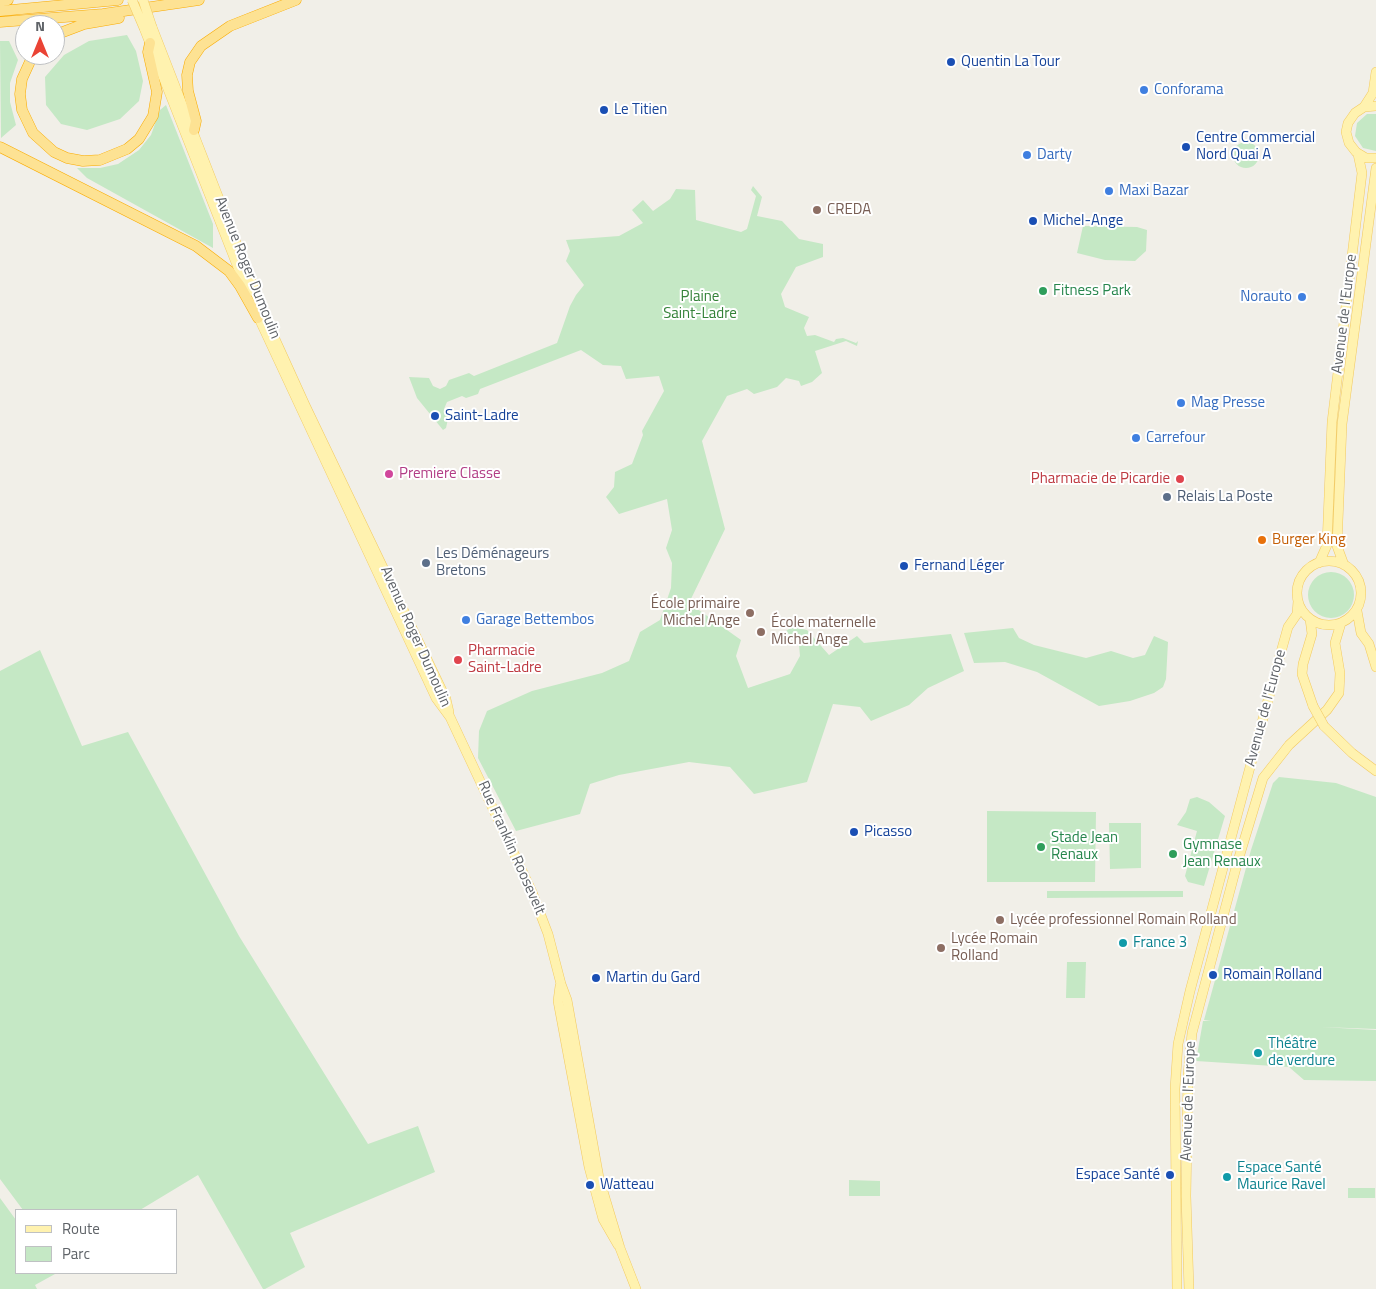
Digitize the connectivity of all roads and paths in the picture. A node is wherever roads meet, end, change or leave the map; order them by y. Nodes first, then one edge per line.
1 (8, 0) edge
2 (118, 0) edge
3 (132, 0) edge
4 (142, 0) edge
5 (199, 0) edge
6 (296, 0) edge
7 (0, 1) edge
8 (166, 6) junction
9 (0, 12) edge
10 (0, 22) edge
11 (148, 27) junction
12 (65, 31) edge
13 (150, 43) junction
14 (28, 65) edge
15 (1376, 72) edge
16 (1376, 106) edge
17 (1364, 107) junction
18 (194, 130) junction
19 (0, 147) edge
20 (1358, 154) junction
21 (1376, 158) edge
22 (1376, 168) edge
23 (258, 318) junction
24 (1320, 562) junction
25 (1344, 565) junction
26 (1298, 601) junction
27 (1356, 611) junction
28 (1310, 619) junction
29 (1341, 624) junction
30 (1376, 667) edge
31 (450, 717) junction
32 (1376, 771) edge
33 (636, 1289) edge
34 (1177, 1289) edge
35 (1189, 1289) edge

1 - 7 highway
2 - 9 highway
3 - 11 main road, Avenue Roger Dumoulin, bridge
4 - 11 main road, Avenue Roger Dumoulin, bridge
5 - 8 highway
6 - 18 highway
8 - 10 highway
8 - 12 highway
11 - 13 main road, Avenue Roger Dumoulin
11 - 18 main road, Avenue Roger Dumoulin
13 - 14 highway
13 - 23 main road, Avenue Roger Dumoulin
15 - 17 main road, Avenue de l'Europe
16 - 17 main road
17 - 20 main road, Avenue de l'Europe
18 - 31 main road, Avenue Roger Dumoulin
19 - 23 highway
20 - 21 main road
20 - 24 main road, Avenue de l'Europe
22 - 25 main road, Avenue de l'Europe
23 - 31 main road, Avenue Roger Dumoulin
24 - 25 main road
24 - 26 main road
25 - 27 main road
26 - 28 main road
26 - 34 main road, Avenue de l'Europe
27 - 29 main road
27 - 30 main road
28 - 29 main road
28 - 32 main road, bridge
29 - 35 main road, Avenue de l'Europe
31 - 33 main road, Rue Franklin Roosevelt

